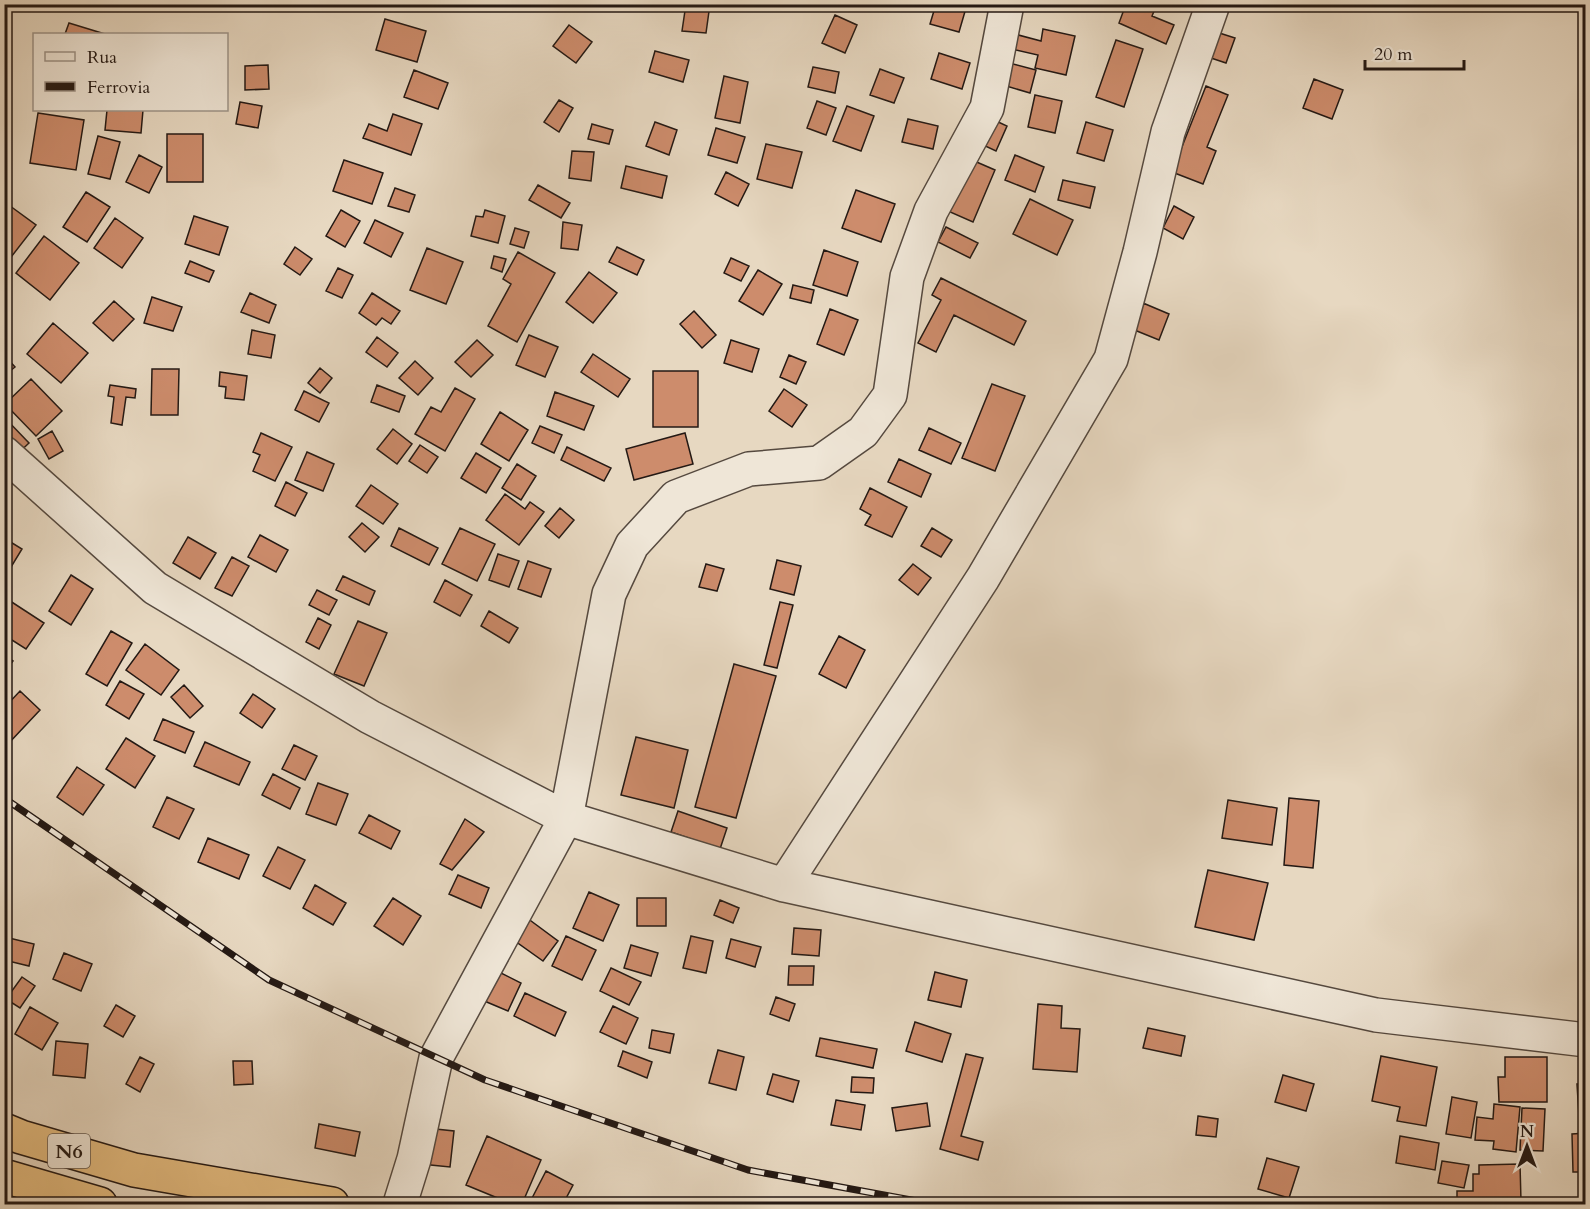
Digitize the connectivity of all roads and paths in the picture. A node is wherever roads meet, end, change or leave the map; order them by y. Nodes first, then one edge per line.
1 (1007, 4) edge
2 (1213, 4) edge
3 (4, 453) edge
4 (566, 818) junction
5 (784, 885) junction
6 (1586, 1040) edge
7 (4, 1130) edge
8 (4, 1176) edge
9 (100, 1204) edge
10 (332, 1204) edge
11 (400, 1204) edge

1 - 4 street
2 - 5 street
3 - 4 street
4 - 5 street
4 - 11 street
5 - 6 street
7 - 10 highway, N6
8 - 9 highway, N6

